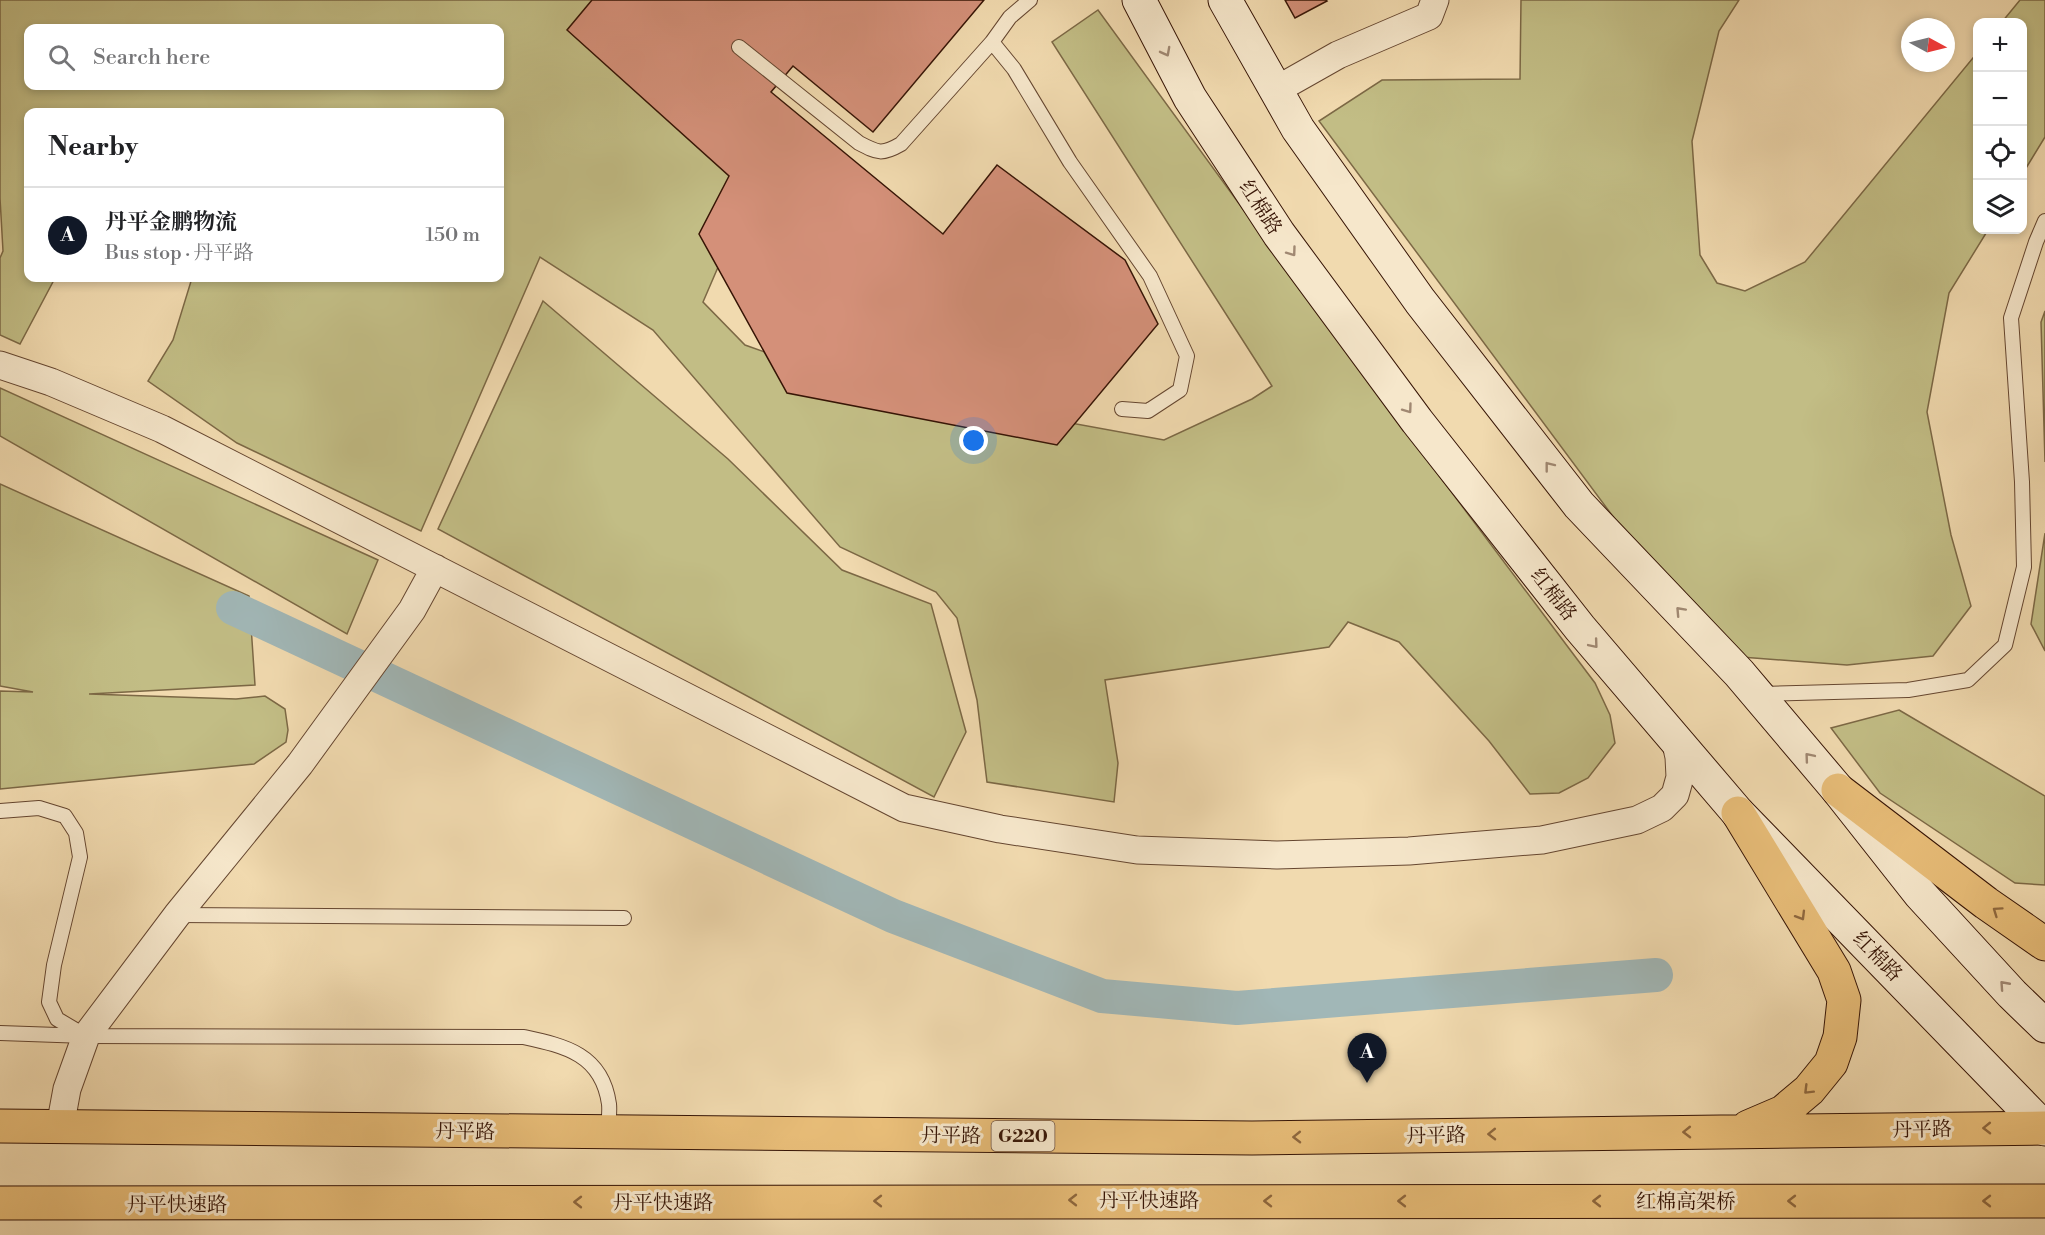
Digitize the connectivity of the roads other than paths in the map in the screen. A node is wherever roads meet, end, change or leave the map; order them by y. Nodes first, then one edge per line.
1 (1030, 0) edge
2 (1139, 0) edge
3 (1225, 0) edge
4 (1435, 0) edge
5 (992, 42) junction
6 (739, 47) dead end
7 (1276, 90) junction
8 (2045, 221) edge
9 (0, 364) edge
10 (1122, 409) dead end
11 (435, 568) junction
12 (1757, 694) junction
13 (1675, 739) junction
14 (1838, 790) junction
15 (0, 811) edge
16 (1738, 813) junction
17 (177, 915) junction
18 (624, 918) dead end
19 (2045, 944) edge
20 (2045, 1026) edge
21 (0, 1034) edge
22 (86, 1036) junction
23 (0, 1126) edge
24 (60, 1127) junction
25 (2045, 1128) edge
26 (1738, 1131) junction
27 (608, 1132) junction
28 (0, 1197) edge
29 (1327, 1201) joint
30 (2045, 1201) edge
31 (0, 1203) edge
32 (116, 1204) junction

1 - 5 lane
2 -> 13 main road, 红棉路
3 - 7 main road
4 - 7 street
5 - 6 lane
5 - 10 lane
12 -> 7 main road
8 - 12 lane
9 - 11 street
11 - 13 street
11 - 17 street
14 -> 12 main road
13 - 16 main road, 红棉路
19 -> 14 highway
20 -> 14 main road
15 - 22 lane
16 - 25 main road, 红棉路
16 -> 26 highway
17 - 18 lane
17 - 22 street
21 - 22 lane
22 - 24 street
22 - 27 lane
23 - 24 highway, 丹平路 / G220
24 - 27 highway, 丹平路 / G220
25 -> 26 highway, 丹平路 / G220
26 -> 27 highway, 丹平路 / G220
28 - 32 highway
30 -> 29 highway, 红棉高架桥
29 -> 32 highway, 丹平快速路
31 - 32 highway, 丹平快速路

